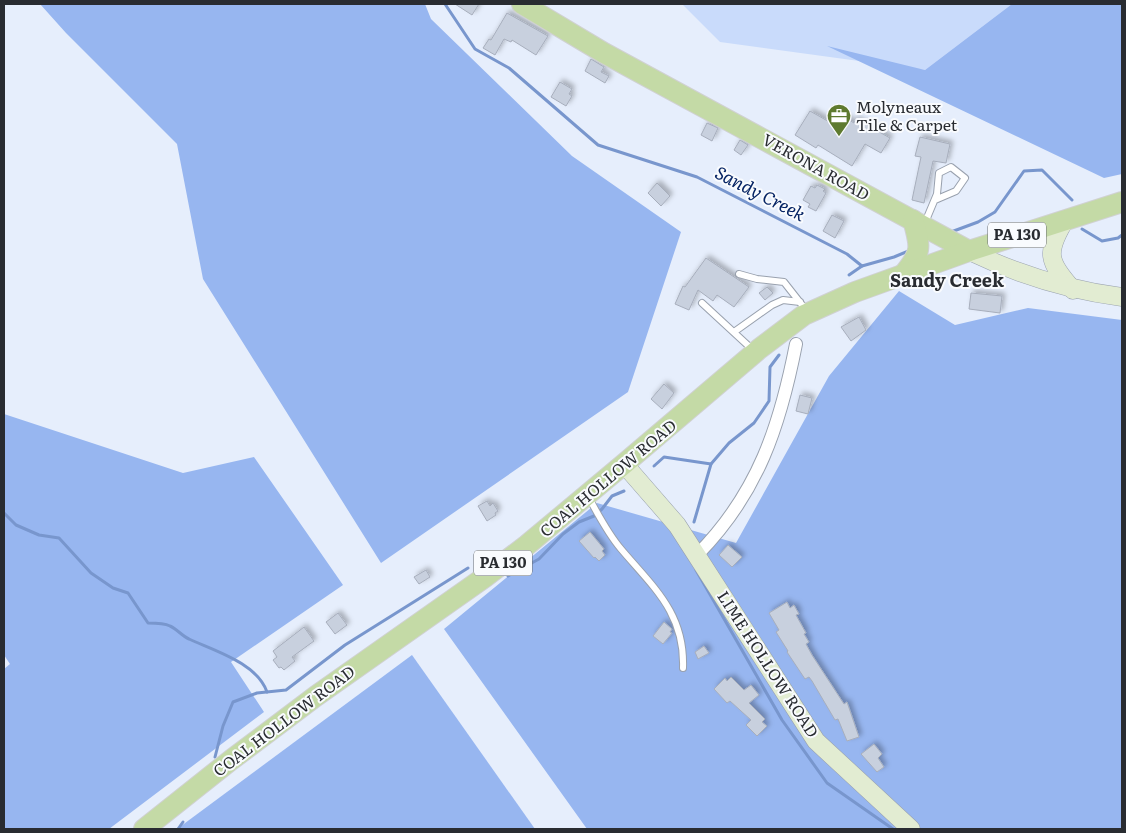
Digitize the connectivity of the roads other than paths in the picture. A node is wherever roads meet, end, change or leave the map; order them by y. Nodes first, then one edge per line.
1 (522, 4) edge
2 (935, 200) junction
3 (1122, 202) edge
4 (1065, 220) junction
5 (926, 236) junction
6 (969, 251) junction
7 (738, 274) dead end
8 (904, 274) junction
9 (1073, 290) junction
10 (1122, 297) edge
11 (702, 303) dead end
12 (804, 308) junction
13 (734, 332) junction
14 (796, 344) dead end
15 (755, 352) junction
16 (624, 464) junction
17 (590, 500) junction
18 (698, 554) junction
19 (683, 668) dead end
20 (144, 829) edge
21 (911, 829) edge

1 - 5 main road, VERONA ROAD
2 - 2 lane
2 - 5 lane
3 - 4 main road, PA 130
4 - 6 main road, PA 130
4 - 9 street
5 - 6 main road, VERONA ROAD
5 - 8 main road
6 - 8 main road, COAL HOLLOW ROAD / PA 130
6 - 9 street, VERONA ROAD
7 - 12 lane
8 - 12 main road, COAL HOLLOW ROAD / PA 130
9 - 10 street, VERONA ROAD
11 - 13 lane
12 - 13 lane
12 - 15 main road, COAL HOLLOW ROAD / PA 130
13 - 15 lane
14 - 18 street
15 - 16 main road, COAL HOLLOW ROAD / PA 130
16 - 17 main road, COAL HOLLOW ROAD / PA 130
16 - 18 street, LIME HOLLOW ROAD
17 - 19 lane
17 - 20 main road, COAL HOLLOW ROAD / PA 130
18 - 21 street, LIME HOLLOW ROAD

